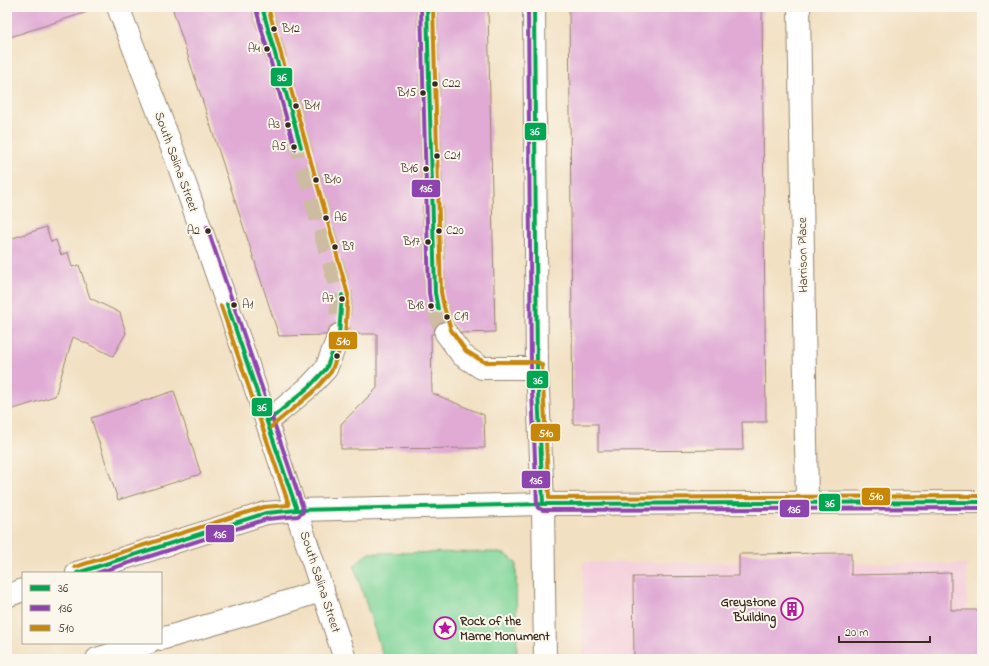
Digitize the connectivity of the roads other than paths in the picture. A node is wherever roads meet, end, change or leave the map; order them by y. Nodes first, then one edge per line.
1 (118, 7) edge
2 (534, 7) edge
3 (799, 7) edge
4 (446, 333) tunnel mouth
5 (339, 335) tunnel mouth
6 (536, 368) junction
7 (267, 422) junction
8 (807, 502) junction
9 (982, 502) edge
10 (543, 504) junction
11 (296, 510) junction
12 (80, 572) edge
13 (22, 590) edge
14 (323, 590) junction
15 (7, 596) edge
16 (162, 639) edge
17 (145, 644) edge
18 (97, 659) edge
19 (345, 659) edge
20 (545, 659) edge

1 - 7 main road, South Salina Street
2 - 6 main road
3 - 8 main road, Harrison Place
4 - 6 main road
5 - 7 main road
6 - 10 main road
7 - 11 main road, South Salina Street
8 - 9 main road
8 - 10 main road
10 - 11 main road
10 - 20 main road
11 - 12 main road
11 - 14 main road, South Salina Street
13 - 15 main road
14 - 16 main road
14 - 19 main road, South Salina Street
17 - 18 main road

